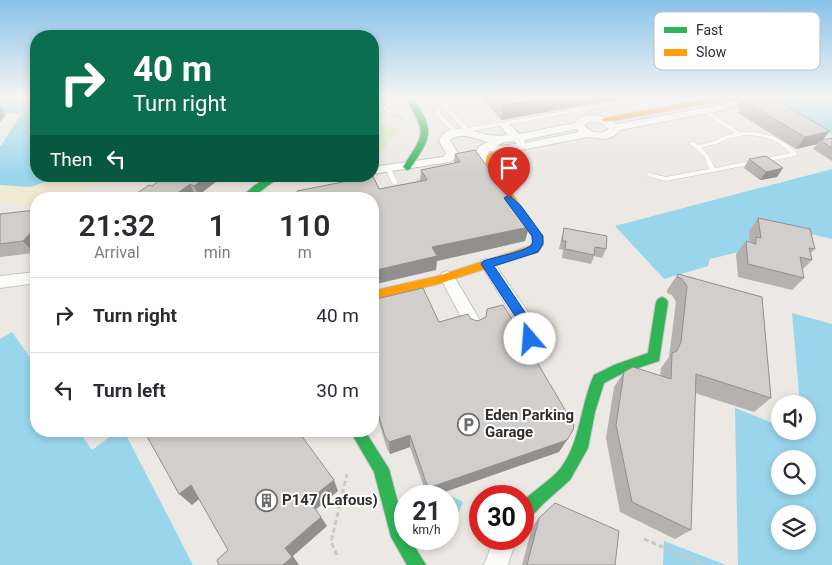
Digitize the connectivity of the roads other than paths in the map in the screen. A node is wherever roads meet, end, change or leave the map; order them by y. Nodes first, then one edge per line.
1 (424, 124) edge
2 (452, 124) edge
3 (456, 124) edge
4 (502, 124) edge
5 (504, 124) edge
6 (571, 124) edge
7 (582, 124) edge
8 (610, 124) edge
9 (634, 124) edge
10 (724, 124) edge
11 (615, 128) junction
12 (461, 131) junction
13 (588, 134) junction
14 (740, 135) junction
15 (516, 137) junction
16 (504, 145) junction
17 (525, 146) junction
18 (484, 147) junction
19 (407, 167) junction
20 (379, 170) edge
21 (389, 170) junction
22 (713, 170) junction
23 (649, 175) dead end
24 (267, 182) edge
25 (396, 183) dead end
26 (252, 192) edge
27 (518, 208) junction
28 (487, 264) junction
29 (447, 277) junction
30 (30, 279) edge
31 (0, 282) edge
32 (379, 294) edge
33 (662, 302) dead end
34 (474, 327) edge
35 (515, 347) edge
36 (361, 437) edge
37 (534, 501) edge
38 (501, 550) edge
39 (417, 565) edge
40 (496, 565) edge

1 - 19 street
2 - 12 lane
3 - 12 lane
4 - 12 lane
5 - 15 street
6 - 15 street
7 - 13 street
8 - 11 street
9 - 11 street
10 - 14 lane
11 - 13 street
12 - 16 street
12 - 18 street
12 - 19 street
13 - 17 street
14 - 22 lane
14 - 22 lane
15 - 16 street
15 - 17 street
16 - 17 street
16 - 18 street
16 - 27 street
18 - 27 street
19 - 21 street
20 - 21 street
21 - 25 lane
22 - 23 lane
24 - 26 street
27 - 28 street
28 - 29 street
28 - 35 street
29 - 32 street
29 - 34 street
30 - 31 street
33 - 37 street
36 - 39 street
38 - 40 street

